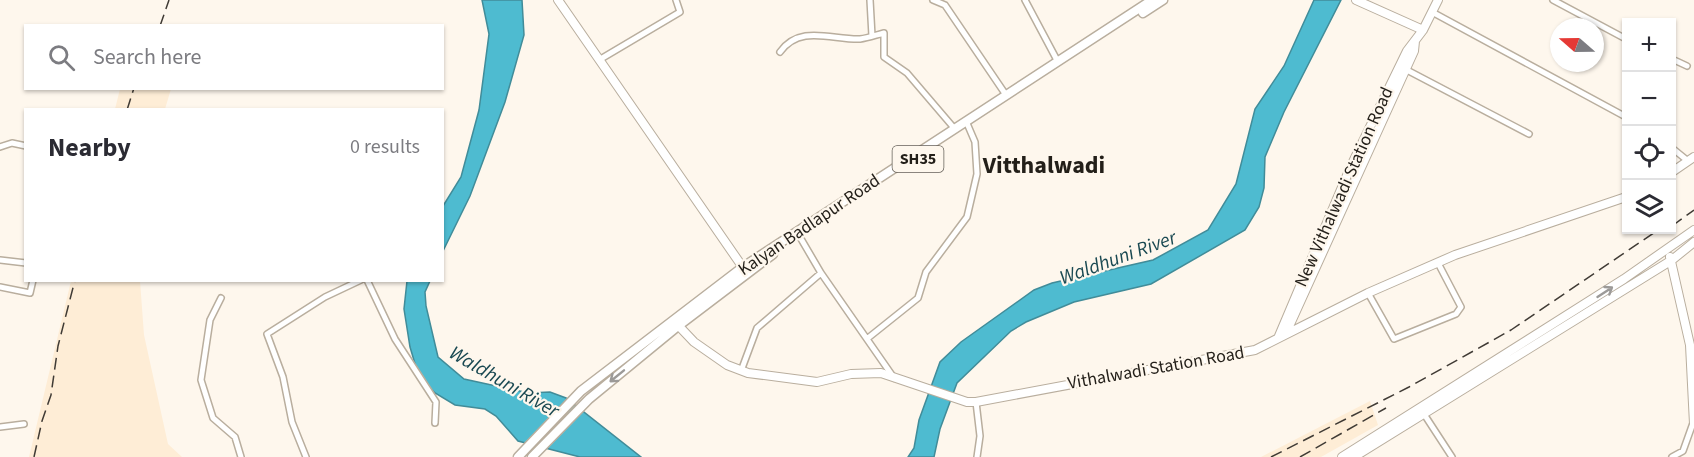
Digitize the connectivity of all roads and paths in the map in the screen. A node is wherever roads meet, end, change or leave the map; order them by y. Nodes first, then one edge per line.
1 (558, 0) edge
2 (676, 0) edge
3 (870, 0) edge
4 (933, 0) edge
5 (1024, 0) edge
6 (1152, 0) edge
7 (1162, 0) edge
8 (1356, 0) edge
9 (1438, 0) edge
10 (1553, 0) edge
11 (1432, 12) junction
12 (1423, 30) junction
13 (872, 36) junction
14 (1622, 37) edge
15 (780, 52) dead end
16 (599, 60) junction
17 (1676, 61) edge
18 (1058, 62) junction
19 (1687, 66) dead end
20 (1402, 68) junction
21 (1006, 95) junction
22 (1622, 115) edge
23 (968, 124) junction
24 (954, 128) junction
25 (1529, 134) dead end
26 (24, 146) edge
27 (0, 147) edge
28 (1676, 151) edge
29 (1691, 159) edge
30 (1676, 169) edge
31 (1622, 198) edge
32 (1694, 230) edge
33 (798, 234) junction
34 (1694, 242) edge
35 (1667, 250) junction
36 (0, 260) edge
37 (1672, 260) junction
38 (24, 263) edge
39 (1438, 263) junction
40 (745, 270) junction
41 (821, 273) junction
42 (32, 282) edge
43 (358, 282) edge
44 (368, 282) edge
45 (0, 287) edge
46 (1368, 294) junction
47 (221, 298) dead end
48 (1571, 318) junction
49 (676, 323) junction
50 (1282, 334) junction
51 (868, 338) junction
52 (741, 371) junction
53 (894, 378) junction
54 (976, 402) junction
55 (1422, 411) junction
56 (435, 423) dead end
57 (24, 424) dead end
58 (1693, 424) edge
59 (1398, 425) junction
60 (0, 427) edge
61 (240, 457) edge
62 (306, 457) edge
63 (518, 457) edge
64 (532, 457) edge
65 (977, 457) edge
66 (1342, 457) edge
67 (1354, 457) edge
68 (1452, 457) edge
69 (1672, 457) edge

1 - 16 street
2 - 16 street
3 - 13 street
4 - 21 street
5 - 18 street
6 - 18 main road, Kalyan Badlapur Road / SH35
7 - 18 main road, Kalyan Badlapur Road / SH35
8 - 12 street
9 - 11 street, New Vithalwadi Station Road
10 - 14 street
11 - 12 street, New Vithalwadi Station Road
11 - 22 street
12 - 20 street, New Vithalwadi Station Road
13 - 15 street
13 - 24 street
16 - 40 street
17 - 19 street
18 - 21 main road, Kalyan Badlapur Road / SH35
18 - 23 main road, Kalyan Badlapur Road / SH35
20 - 25 street
20 - 50 street, New Vithalwadi Station Road
21 - 23 main road, Kalyan Badlapur Road / SH35
23 - 24 main road, Kalyan Badlapur Road / SH35
23 - 33 main road, Kalyan Badlapur Road / SH35
23 - 51 street
24 - 33 main road, Kalyan Badlapur Road / SH35
26 - 27 street
28 - 29 street
29 - 30 street
31 - 39 street, Vithalwadi Station Road
32 - 35 street
33 - 40 main road, Kalyan Badlapur Road / SH35
33 - 41 street
34 - 37 street
35 - 37 street
48 -> 35 street
36 - 38 street
37 - 48 street
37 - 58 street
39 - 46 street, Vithalwadi Station Road
39 - 46 street
40 - 49 main road, Kalyan Badlapur Road / SH35
41 - 51 street
41 - 52 street
42 - 45 street
43 - 62 street
44 - 56 street
46 - 50 street, Vithalwadi Station Road
47 - 61 street
48 - 55 street
49 - 52 street, Vithalwadi Station Road
49 - 63 main road, Kalyan Badlapur Road / SH35
49 -> 64 main road, Kalyan Badlapur Road / SH35
50 - 54 street, Vithalwadi Station Road
51 - 53 street
52 - 53 street, Vithalwadi Station Road
53 - 54 street, Vithalwadi Station Road
54 - 65 street
55 - 59 street
55 - 68 street
57 - 60 street
58 - 69 street
59 - 66 street
59 - 67 street

